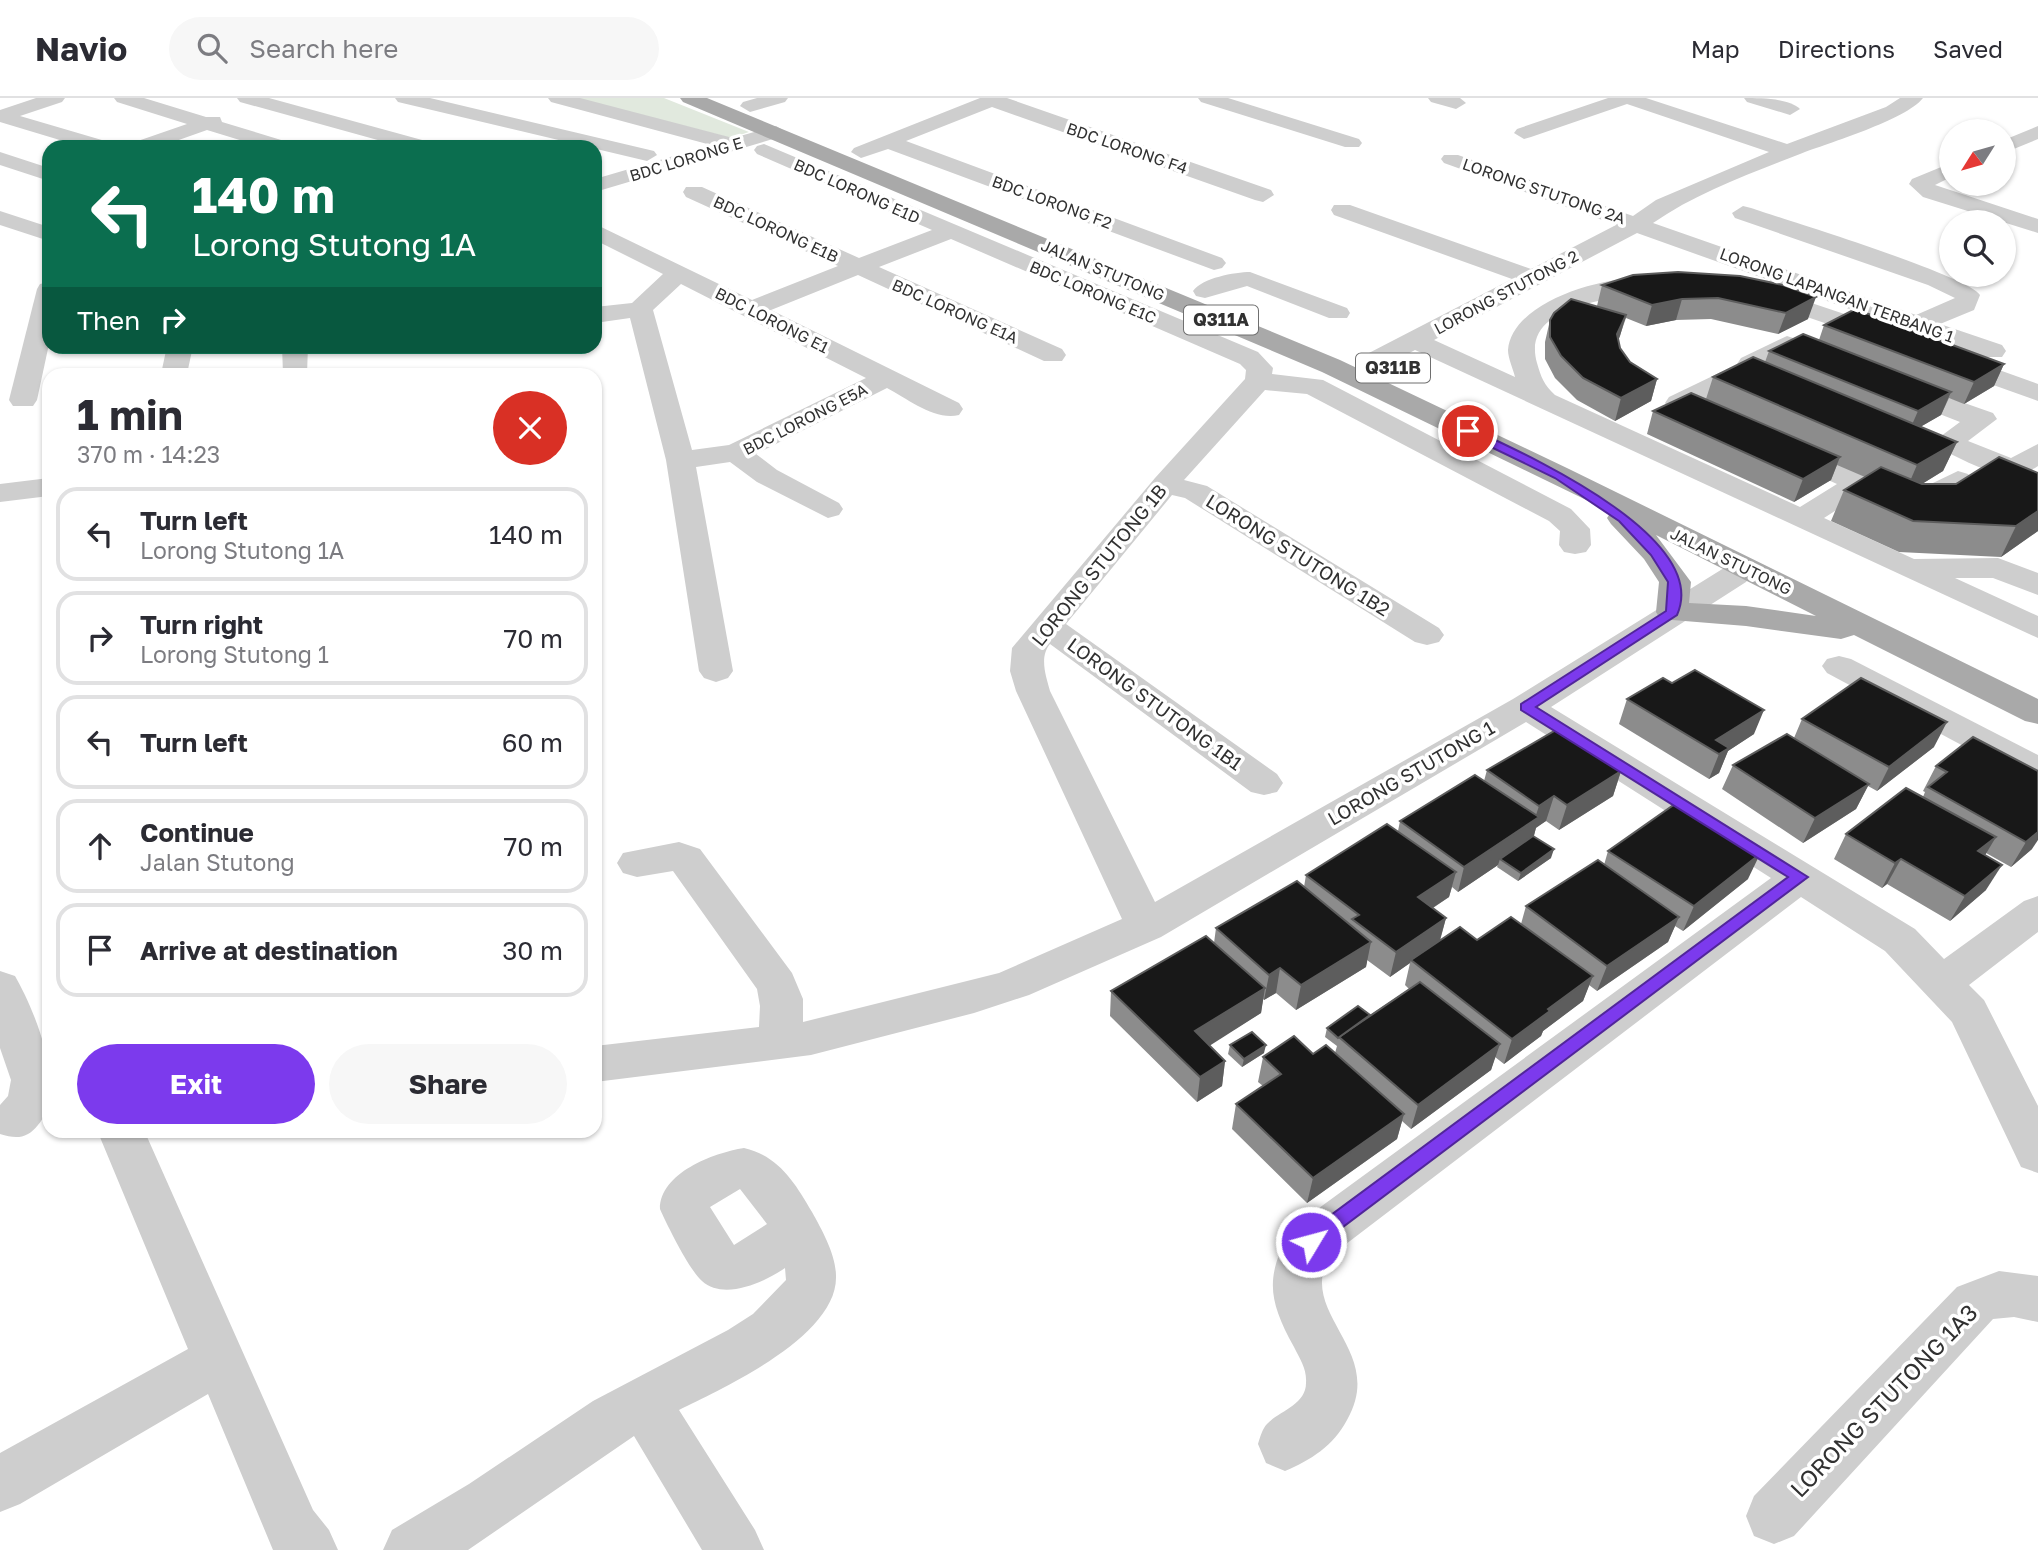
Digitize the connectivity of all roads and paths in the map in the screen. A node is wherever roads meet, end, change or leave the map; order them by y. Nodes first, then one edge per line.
1 (55, 98) edge
2 (124, 98) edge
3 (405, 98) edge
4 (479, 98) edge
5 (558, 98) edge
6 (690, 98) edge
7 (778, 98) edge
8 (1208, 98) edge
9 (1627, 98) edge
10 (1754, 98) edge
11 (1913, 98) edge
12 (994, 99) edge
13 (264, 100) edge
14 (740, 107) edge
15 (1790, 109) dead end
16 (5, 110) edge
17 (451, 110) junction
18 (207, 123) junction
19 (2038, 132) edge
20 (1524, 133) dead end
21 (387, 136) junction
22 (86, 140) edge
23 (159, 140) edge
24 (262, 140) edge
25 (377, 140) edge
26 (401, 140) edge
27 (582, 140) edge
28 (770, 141) junction
29 (889, 142) junction
30 (2016, 142) edge
31 (1352, 143) dead end
32 (602, 145) edge
33 (734, 145) junction
34 (1788, 151) junction
35 (861, 152) junction
36 (647, 155) dead end
37 (0, 158) edge
38 (1451, 159) dead end
39 (42, 173) edge
40 (1939, 175) edge
41 (602, 184) edge
42 (42, 185) edge
43 (694, 192) dead end
44 (1263, 195) dead end
45 (1939, 195) edge
46 (1944, 196) edge
47 (10, 201) edge
48 (1342, 210) dead end
49 (1743, 213) dead end
50 (1636, 224) junction
51 (2038, 226) edge
52 (42, 228) edge
53 (950, 231) junction
54 (602, 237) edge
55 (0, 242) edge
56 (42, 252) edge
57 (1214, 263) dead end
58 (858, 267) junction
59 (681, 274) junction
60 (1532, 278) junction
61 (1683, 284) edge
62 (1731, 289) edge
63 (1205, 291) junction
64 (1864, 303) junction
65 (640, 309) junction
66 (751, 309) junction
67 (1338, 313) dead end
68 (602, 314) edge
69 (1837, 318) junction
70 (42, 321) edge
71 (1919, 323) junction
72 (1414, 340) junction
73 (1787, 344) junction
74 (1812, 354) edge
75 (1053, 355) dead end
76 (2014, 358) dead end
77 (1376, 359) junction
78 (1750, 364) edge
79 (887, 378) junction
80 (1877, 379) edge
81 (1721, 380) edge
82 (1258, 381) junction
83 (2033, 391) edge
84 (23, 401) dead end
85 (1545, 401) junction
86 (949, 409) dead end
87 (1647, 418) junction
88 (1715, 419) edge
89 (1980, 420) junction
90 (1501, 421) junction
91 (1763, 440) edge
92 (736, 453) junction
93 (2038, 453) edge
94 (680, 460) junction
95 (1559, 475) junction
96 (1958, 480) edge
97 (1859, 483) junction
98 (1165, 484) junction
99 (42, 488) edge
100 (0, 493) edge
101 (828, 509) dead end
102 (1801, 519) junction
103 (1575, 545) dead end
104 (1741, 567) junction
105 (1908, 568) junction
106 (2038, 585) edge
107 (1876, 604) dead end
108 (1672, 612) junction
109 (1046, 625) junction
110 (2038, 628) edge
111 (1427, 635) dead end
112 (1926, 657) junction
113 (1839, 666) dead end
114 (716, 671) dead end
115 (1526, 707) junction
116 (2038, 713) edge
117 (2038, 769) edge
118 (1264, 783) dead end
119 (637, 863) dead end
120 (1800, 877) junction
121 (2038, 911) edge
122 (1146, 926) junction
123 (1942, 983) junction
124 (0, 987) edge
125 (775, 1042) junction
126 (602, 1063) edge
127 (21, 1119) edge
128 (123, 1138) edge
129 (2038, 1153) edge
130 (797, 1231) dead end
131 (2038, 1299) edge
132 (220, 1359) junction
133 (644, 1403) junction
134 (1285, 1444) dead end
135 (0, 1484) edge
136 (1774, 1516) dead end
137 (309, 1550) edge
138 (412, 1550) edge
139 (736, 1550) edge

1 - 16 street
2 - 18 street
3 - 17 street
4 - 17 street
5 - 33 street
6 - 14 main road, JALAN STUTONG / Q311A
7 - 14 street
8 - 31 street
9 - 20 street
9 - 34 street
10 - 15 street
11 - 34 street, LORONG STUTONG 2
12 - 29 street
12 - 44 street, BDC LORONG F4
13 - 18 street
13 - 21 street
14 - 28 main road, JALAN STUTONG / Q311A
14 - 35 main road, JALAN STUTONG / Q311B
16 - 22 street
17 - 21 street
17 - 27 street
18 - 23 street
18 - 24 street
19 - 30 street
21 - 25 street
21 - 26 street
28 - 33 street, BDC LORONG E
28 - 53 street, BDC LORONG E1D
28 - 95 main road, JALAN STUTONG / Q311A
29 - 35 street
29 - 57 street, BDC LORONG F2
32 - 36 street
33 - 41 street, BDC LORONG E
34 - 50 street, LORONG STUTONG 2
35 - 63 main road, JALAN STUTONG / Q311B
37 - 39 street
38 - 50 street, LORONG STUTONG 2A
40 - 45 street
42 - 47 street
43 - 58 street, BDC LORONG E1B
46 - 51 street
47 - 52 street
48 - 60 street
49 - 71 street
50 - 60 street, LORONG STUTONG 2
50 - 64 street, LORONG LAPANGAN TERBANG 1
53 - 58 street
53 - 82 street, BDC LORONG E1C
54 - 59 street, BDC LORONG E1
55 - 56 street
58 - 66 street
58 - 75 street, BDC LORONG E1A
59 - 65 street
59 - 66 street, BDC LORONG E1
60 - 72 street, LORONG STUTONG 2
61 - 85 street
62 - 69 street
63 - 67 street
63 - 77 main road, JALAN STUTONG / Q311B
64 - 69 street
64 - 71 street, LORONG LAPANGAN TERBANG 1
65 - 68 street
65 - 94 street
66 - 79 street, BDC LORONG E1
69 - 73 street
69 - 83 street
70 - 84 street
71 - 76 street, LORONG LAPANGAN TERBANG 1
72 - 77 street, LORONG STUTONG 2
72 - 85 street
73 - 74 street
73 - 78 street
77 - 90 main road, JALAN STUTONG / Q311B
79 - 86 street, BDC LORONG E1
79 - 92 street, BDC LORONG E5A
80 - 89 street
81 - 87 street
82 - 98 street, LORONG STUTONG 1B
82 - 103 street
83 - 89 street
85 - 87 street
87 - 88 street
87 - 102 street
89 - 93 street
90 - 104 main road
90 - 107 main road, JALAN STUTONG / Q311B
91 - 97 street
92 - 94 street, BDC LORONG E5A
92 - 101 street
94 - 114 street
95 - 104 main road, JALAN STUTONG / Q311A
95 - 108 main road
96 - 97 street
97 - 102 street
98 - 109 street, LORONG STUTONG 1B
98 - 111 street, LORONG STUTONG 1B2
99 - 100 street
102 - 105 street
104 - 108 street, LORONG STUTONG 1
104 - 112 main road, JALAN STUTONG
105 - 106 street
105 - 110 street
108 - 112 main road
108 - 115 street, LORONG STUTONG 1
109 - 118 street, LORONG STUTONG 1B1
109 - 122 street, LORONG STUTONG 1B
112 - 116 main road, JALAN STUTONG
113 - 117 street
115 - 120 street
115 - 122 street, LORONG STUTONG 1
119 - 125 street
120 - 123 street
120 - 134 street
121 - 123 street
122 - 125 street, LORONG STUTONG 1
123 - 129 street
124 - 127 street
125 - 126 street, LORONG STUTONG 1
128 - 132 street
130 - 133 street
131 - 136 street, LORONG STUTONG 1A3
132 - 135 street
132 - 137 street
133 - 138 street
133 - 139 street

